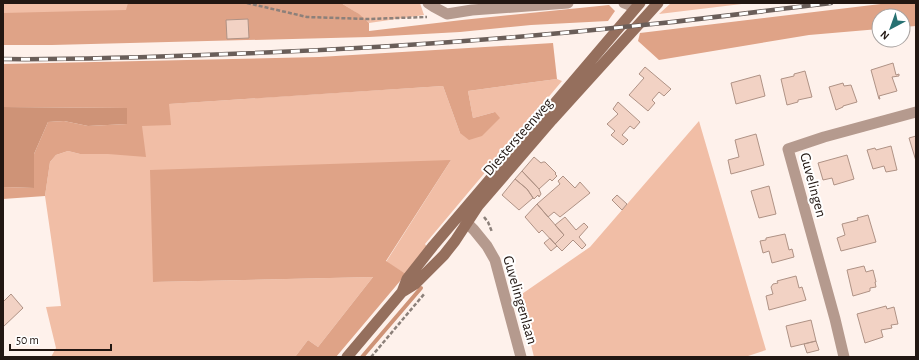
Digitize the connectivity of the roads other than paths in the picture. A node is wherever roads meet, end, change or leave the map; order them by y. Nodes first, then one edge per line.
1 (428, 3) edge
2 (568, 3) edge
3 (658, 3) edge
4 (632, 5) edge
5 (916, 112) edge
6 (459, 216) junction
7 (467, 224) junction
8 (402, 292) junction
9 (347, 357) edge
10 (521, 357) edge
11 (844, 357) edge

1 - 2 street
3 - 7 main road, Diestersteenweg
4 - 6 main road, Diestersteenweg
5 - 11 street, Guvelingen
6 - 7 street, Guvelingenlaan
6 - 8 main road, Diestersteenweg
7 - 8 main road, Diestersteenweg
7 - 10 street, Guvelingenlaan
8 - 9 main road, Diestersteenweg

